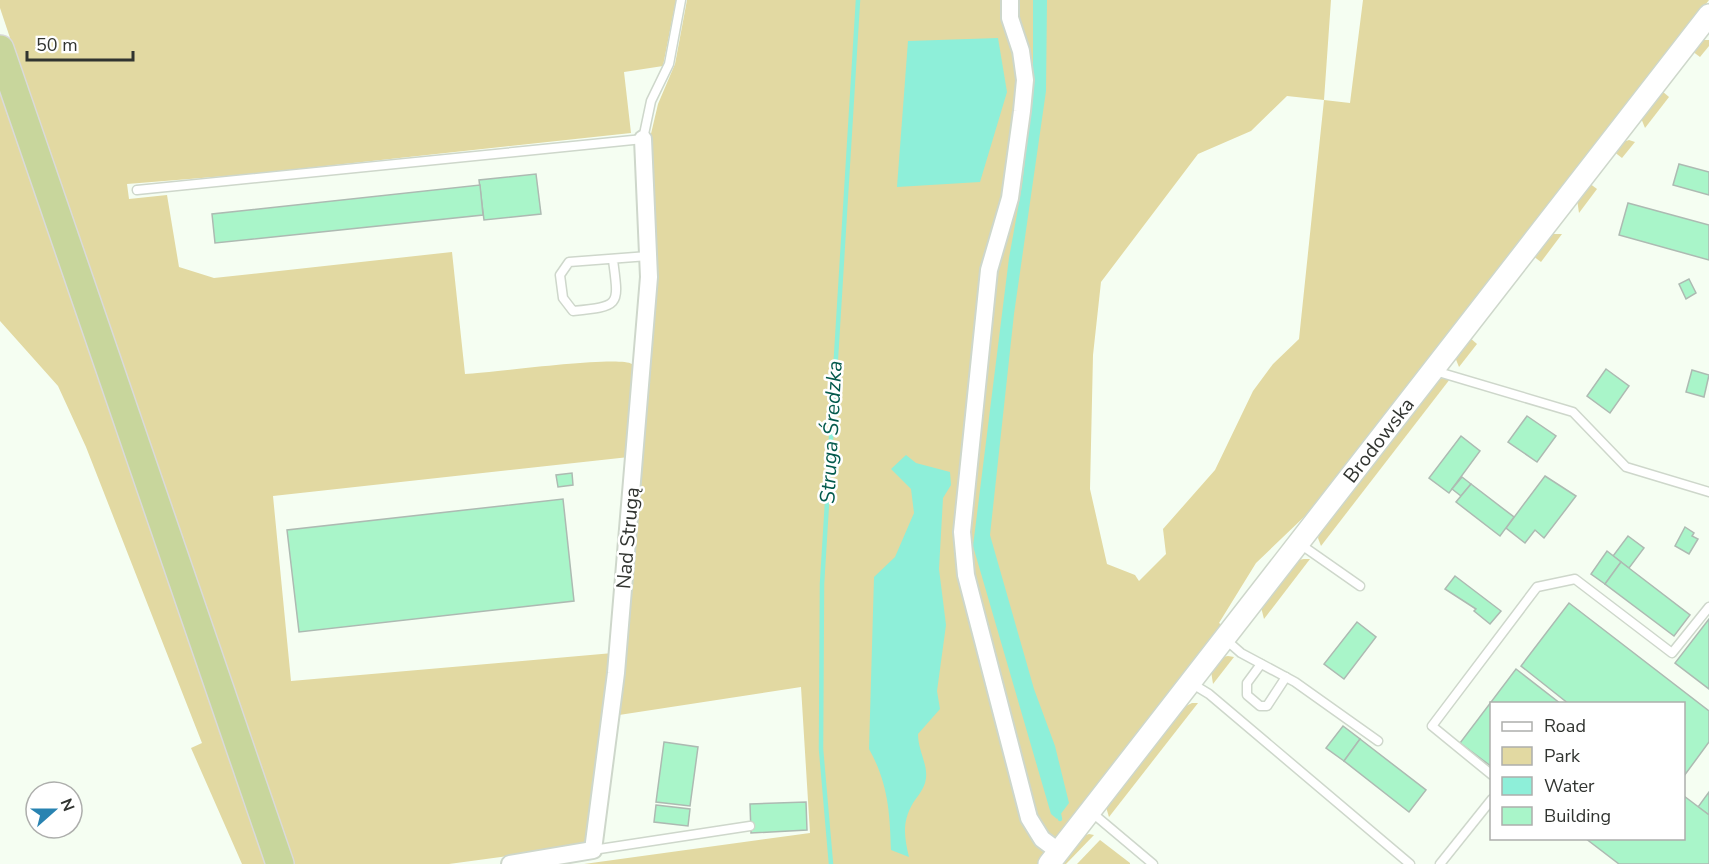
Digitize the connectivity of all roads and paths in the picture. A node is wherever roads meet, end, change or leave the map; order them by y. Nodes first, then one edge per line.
1 (681, 0) edge
2 (1010, 0) edge
3 (1709, 15) edge
4 (0, 49) edge
5 (643, 139) junction
6 (137, 190) dead end
7 (648, 256) junction
8 (613, 260) junction
9 (1435, 371) junction
10 (1709, 492) edge
11 (1300, 544) junction
12 (1360, 586) dead end
13 (1709, 608) edge
14 (1225, 639) junction
15 (1261, 664) junction
16 (1286, 677) junction
17 (1191, 683) junction
18 (1378, 741) dead end
19 (1490, 774) edge
20 (1490, 800) edge
21 (1086, 816) junction
22 (750, 826) dead end
23 (593, 850) junction
24 (1054, 857) edge
25 (280, 864) edge
26 (510, 864) edge
27 (1153, 864) edge
28 (1410, 864) edge
29 (1440, 864) edge

1 - 5 lane
2 - 24 street
3 - 9 street, Brodowska
4 - 25 highway
5 - 6 lane
5 - 7 street, Nad Strugą
7 - 8 lane
7 - 23 street, Nad Strugą
8 - 8 lane
9 - 10 lane
9 - 11 street, Brodowska
11 - 12 lane
11 - 14 street, Brodowska
13 - 19 lane
14 - 15 lane
14 - 17 street, Brodowska
15 - 16 lane
15 - 16 lane
16 - 18 lane
17 - 21 street, Brodowska
17 - 28 lane
20 - 29 lane
21 - 24 street, Brodowska
21 - 27 lane
22 - 23 lane
23 - 26 street

